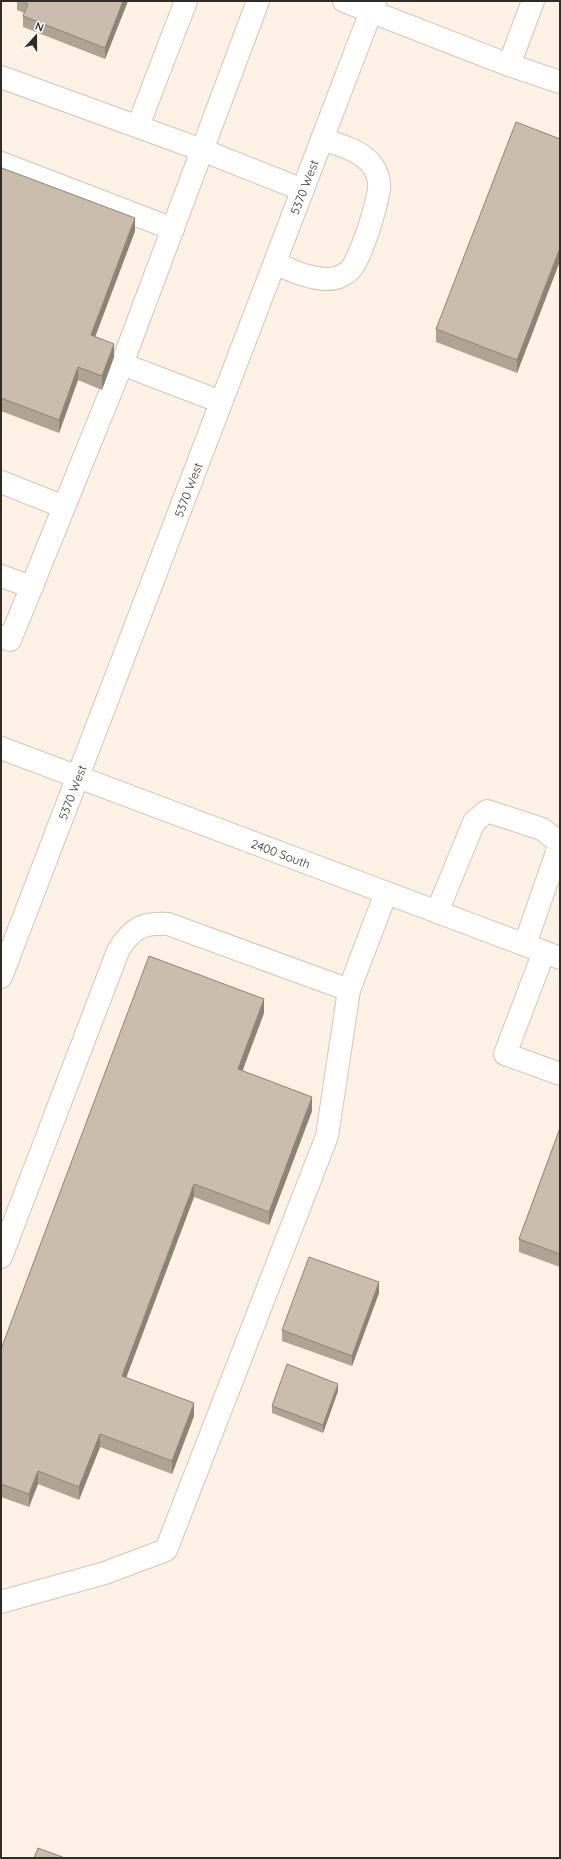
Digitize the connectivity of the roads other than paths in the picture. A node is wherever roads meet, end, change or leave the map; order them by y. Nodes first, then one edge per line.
1 (186, 1) edge
2 (258, 1) edge
3 (344, 1) edge
4 (533, 1) edge
5 (373, 6) edge
6 (509, 65) junction
7 (1, 77) edge
8 (560, 82) edge
9 (138, 126) junction
10 (322, 139) junction
11 (202, 150) junction
12 (1, 163) edge
13 (303, 190) junction
14 (173, 228) junction
15 (275, 263) junction
16 (122, 364) junction
17 (221, 402) junction
18 (1, 482) edge
19 (64, 507) junction
20 (1, 576) edge
21 (32, 588) junction
22 (1, 636) edge
23 (1, 748) edge
24 (78, 777) junction
25 (560, 844) edge
26 (386, 893) junction
27 (437, 912) junction
28 (7, 945) edge
29 (543, 951) edge
30 (1, 977) edge
31 (349, 990) junction
32 (560, 1074) edge
33 (1, 1257) edge
34 (1, 1602) edge

1 - 9 street
2 - 11 street
3 - 5 street
4 - 6 street
5 - 6 street
5 - 10 street, 5370 West
6 - 8 street
7 - 9 street
9 - 11 street
10 - 13 street, 5370 West
10 - 15 street
11 - 13 street
11 - 14 street
12 - 14 street
13 - 15 street, 5370 West
14 - 16 street
15 - 17 street, 5370 West
16 - 17 street
16 - 19 street
17 - 24 street, 5370 West
18 - 19 street
19 - 21 street
20 - 21 street
21 - 22 street
23 - 24 street, 2400 South
24 - 26 street, 2400 South
24 - 28 street, 5370 West
25 - 27 street
25 - 29 street
26 - 27 street, 2400 South
26 - 31 street
27 - 29 street, 2400 South
28 - 30 street, 5370 West
29 - 32 street
31 - 33 street
31 - 34 street

